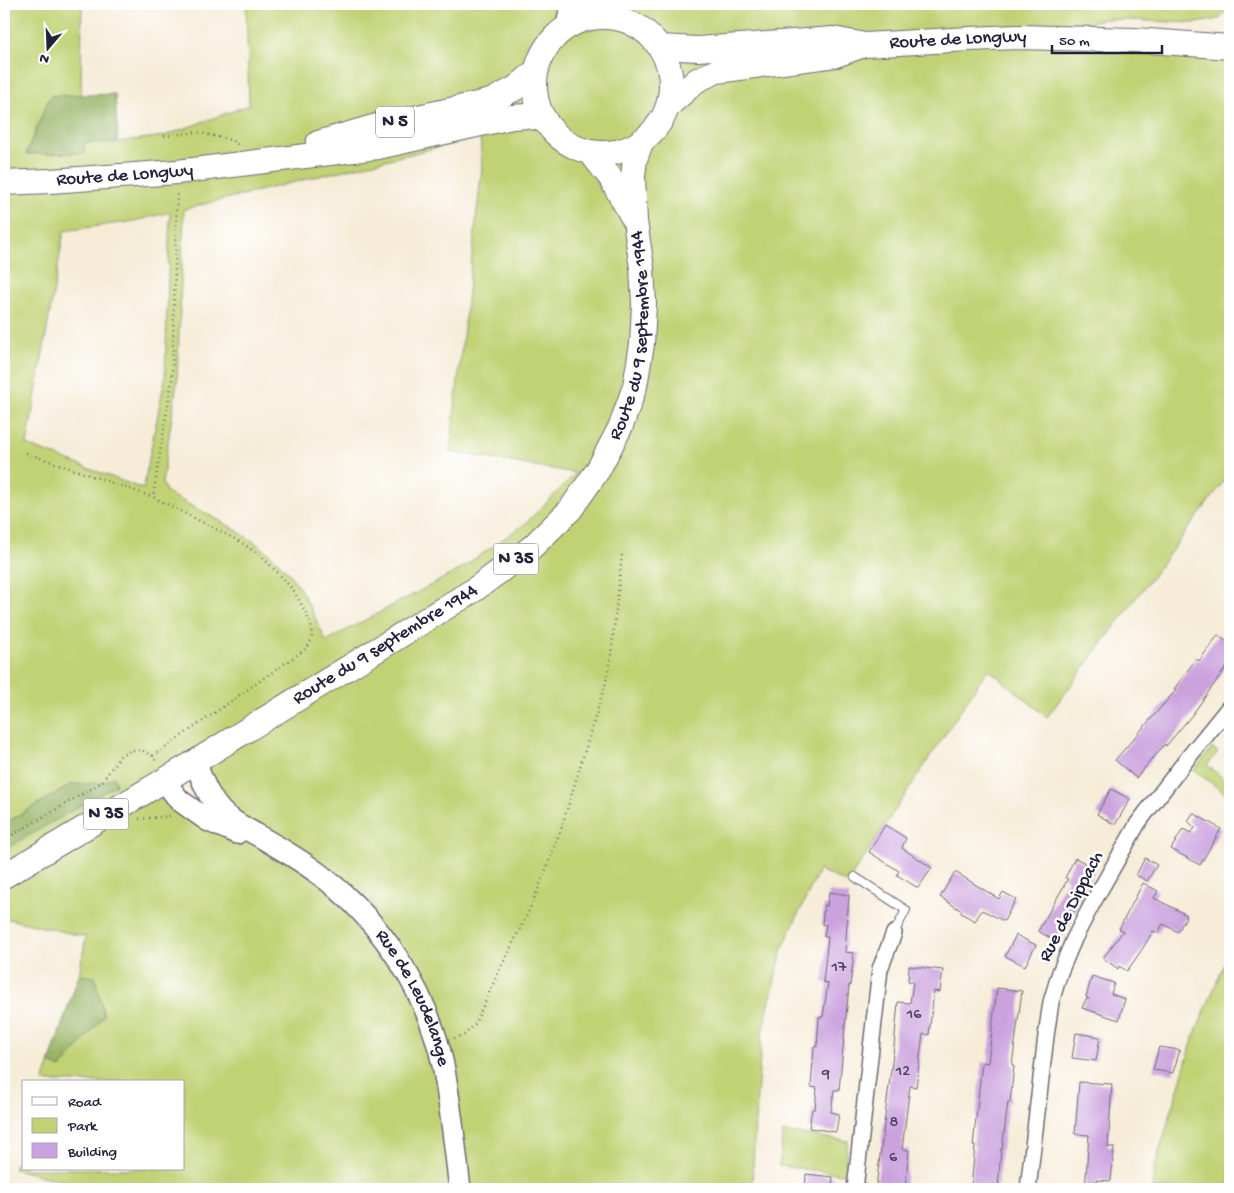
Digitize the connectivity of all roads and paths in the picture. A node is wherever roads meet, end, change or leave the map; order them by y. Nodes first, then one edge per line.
1 (571, 4) edge
2 (610, 11) edge
3 (567, 27) junction
4 (865, 45) junction
5 (660, 47) junction
6 (1230, 47) edge
7 (536, 71) junction
8 (669, 105) junction
9 (544, 120) junction
10 (164, 136) dead end
11 (640, 143) junction
12 (590, 152) junction
13 (246, 164) junction
14 (177, 172) junction
15 (4, 183) edge
16 (635, 221) junction
17 (26, 453) dead end
18 (153, 497) junction
19 (622, 556) dead end
20 (1230, 706) edge
21 (153, 756) junction
22 (194, 762) junction
23 (164, 780) junction
24 (4, 840) edge
25 (286, 852) junction
26 (4, 876) edge
27 (856, 877) dead end
28 (894, 933) joint
29 (437, 1043) junction
30 (460, 1189) edge
31 (855, 1189) edge
32 (1028, 1189) edge

1 - 3 street
2 - 3 main road, N 5
2 - 5 main road, N 5
3 - 7 main road, N 5
4 - 5 main road, Route de Longwy / N 5
4 - 6 main road, Route de Longwy / N 5
4 - 8 main road, Route de Longwy / N 5
5 - 8 main road, N 5
7 - 9 main road, N 5
7 - 13 main road, Route de Longwy / N 5
8 - 11 main road, N 5
9 - 12 main road, N 5
9 - 13 main road, Route de Longwy / N 5
10 - 13 path
11 - 12 main road, N 5
11 - 16 main road, N 35
12 - 16 main road, N 35
13 - 14 main road, Route de Longwy / N 5
14 - 15 main road, Route de Longwy / N 5
14 - 18 path
16 - 22 main road, Route du 9 septembre 1944 / N 35
17 - 18 path
18 - 21 path
19 - 29 path
20 - 32 street, Rue de Dippach
21 - 23 path
21 - 24 path
22 - 23 main road, Route du 9 septembre 1944 / N 35
22 - 25 street, Rue de Leudelange
23 - 25 street, Rue de Leudelange
23 - 26 main road, Route du 9 septembre 1944 / N 35
25 - 29 street, Rue de Leudelange
27 - 28 lane
28 - 31 street
29 - 30 street, Rue de Leudelange

